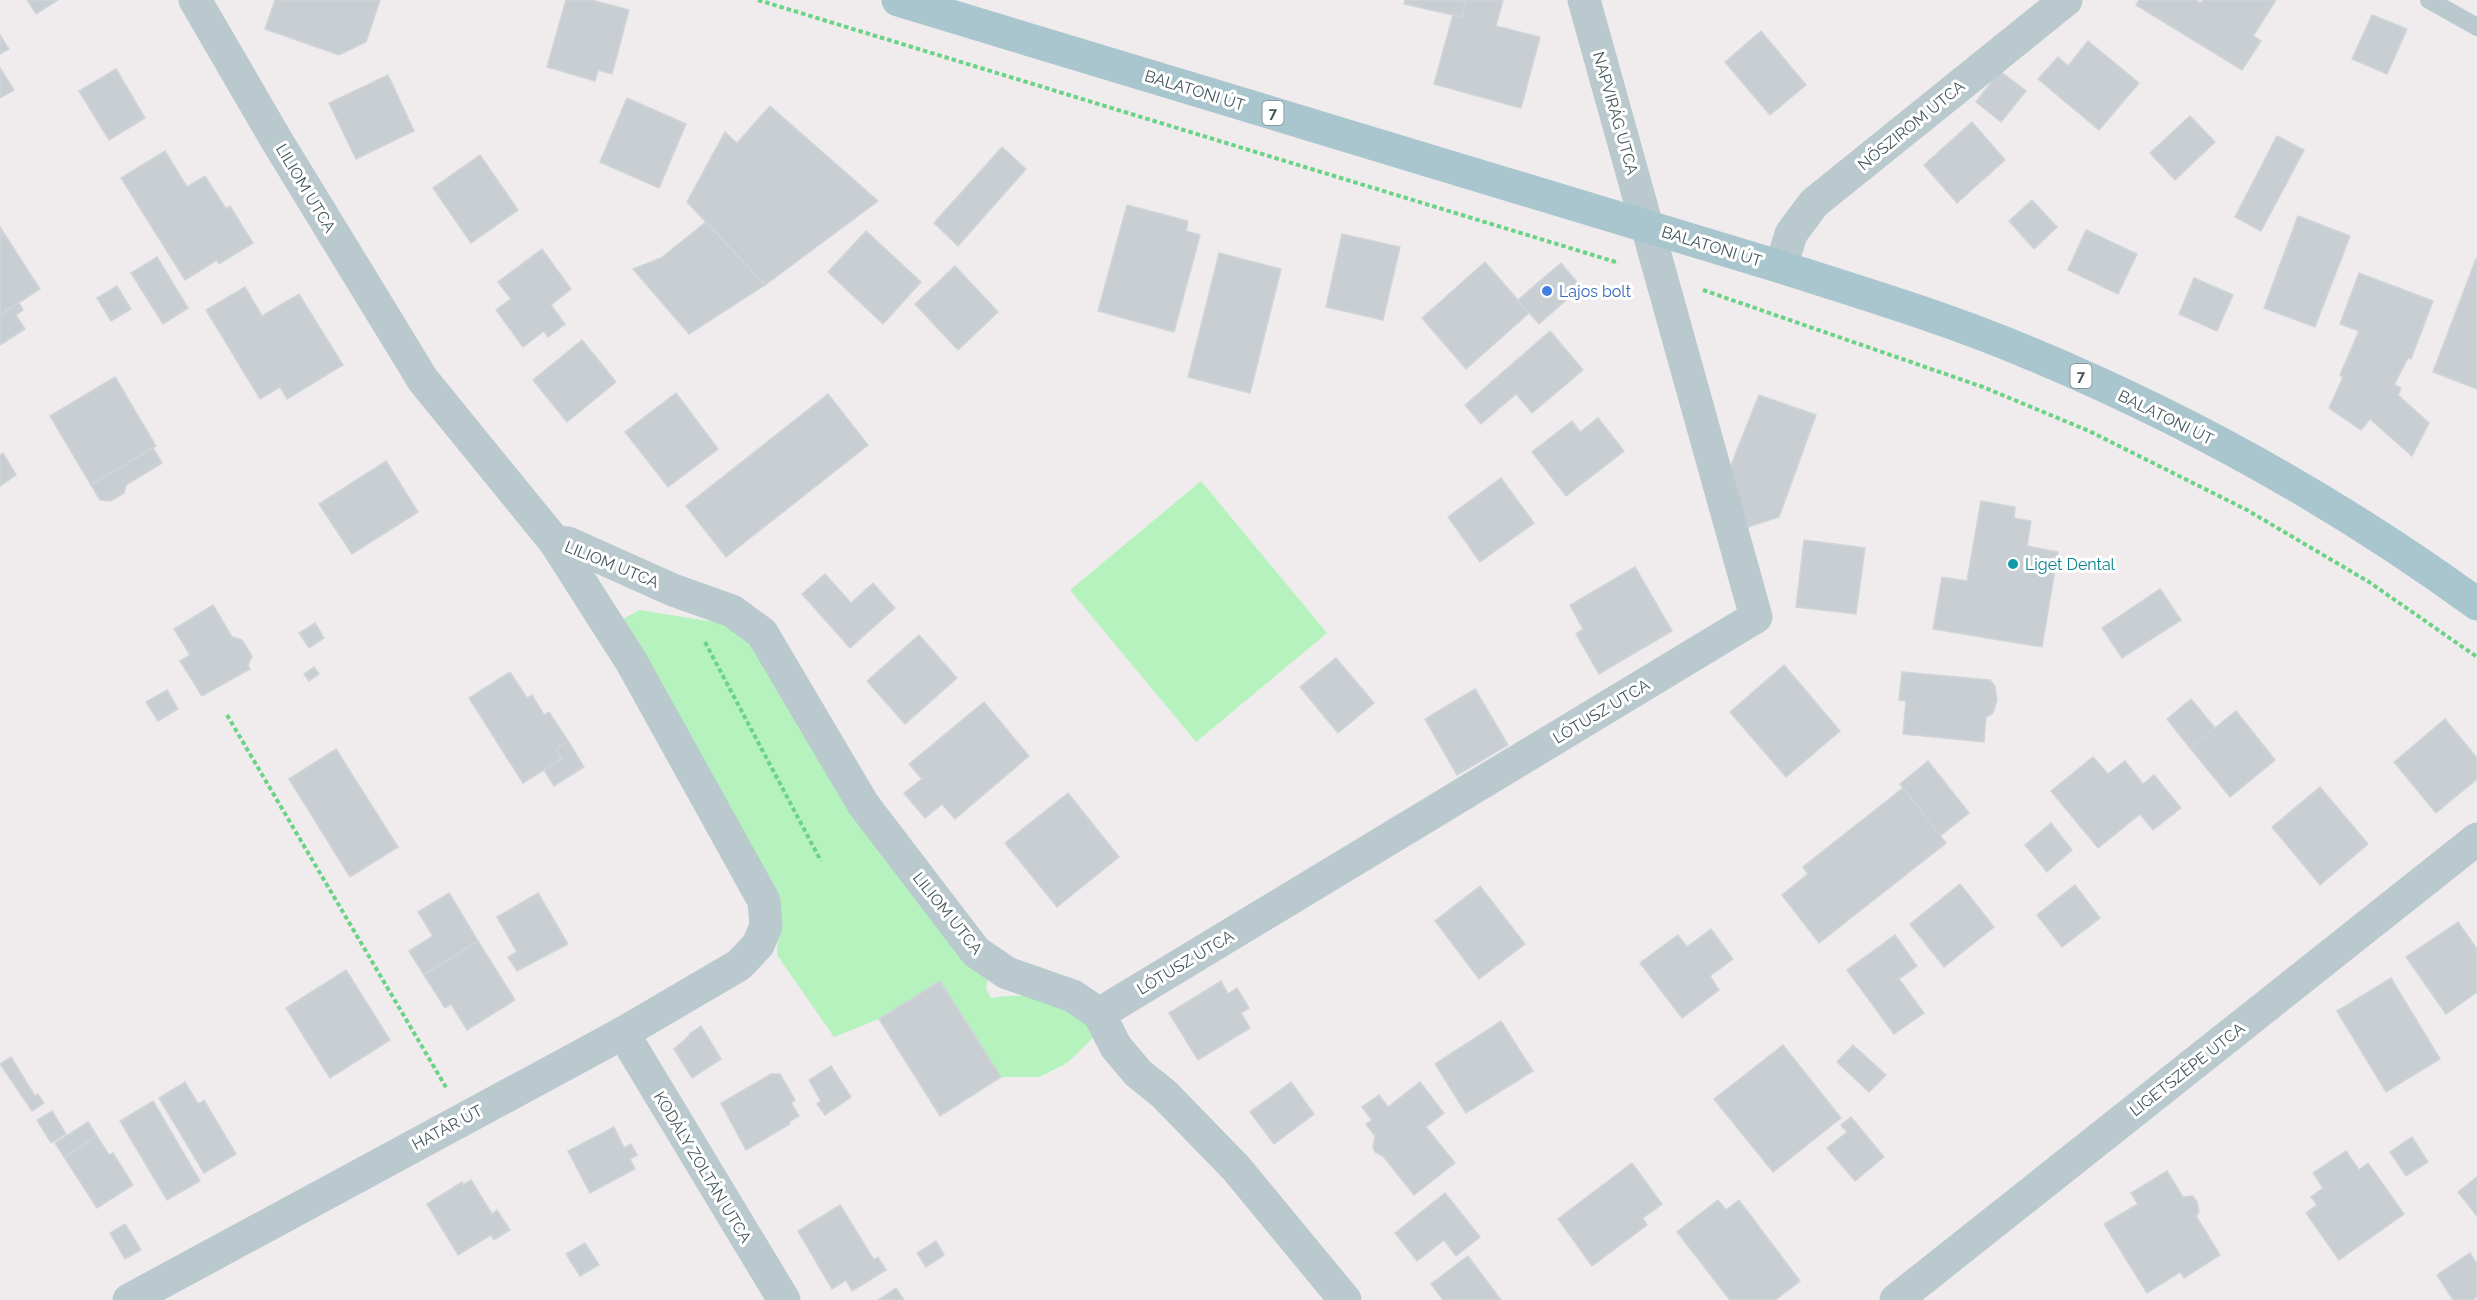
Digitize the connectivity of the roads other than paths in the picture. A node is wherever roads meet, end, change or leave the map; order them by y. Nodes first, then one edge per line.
1 (195, 0) edge
2 (898, 0) edge
3 (1584, 0) edge
4 (2066, 0) edge
5 (2429, 0) edge
6 (2477, 27) edge
7 (1648, 227) junction
8 (1781, 267) junction
9 (555, 543) junction
10 (2477, 604) edge
11 (2477, 838) edge
12 (758, 945) joint
13 (1099, 1014) junction
14 (623, 1033) junction
15 (129, 1300) edge
16 (784, 1300) edge
17 (1345, 1300) edge
18 (1896, 1300) edge

1 - 9 street, LILIOM UTCA
2 - 7 main road, BALATONI ÚT / 7
3 - 7 street, NAPVIRÁG UTCA
4 - 8 street, NŐSZIROM UTCA
5 - 6 lane
7 - 8 main road, BALATONI ÚT / 7
7 - 13 street, LÓTUSZ UTCA
8 - 10 main road, BALATONI ÚT / 7
9 - 12 street, LILIOM UTCA
9 - 13 street, LILIOM UTCA
11 - 18 street, LIGETSZÉPE UTCA
12 - 14 street, HATÁR ÚT
13 - 17 street, LILIOM UTCA
14 - 15 street, HATÁR ÚT
14 - 16 street, KODÁLY ZOLTÁN UTCA

